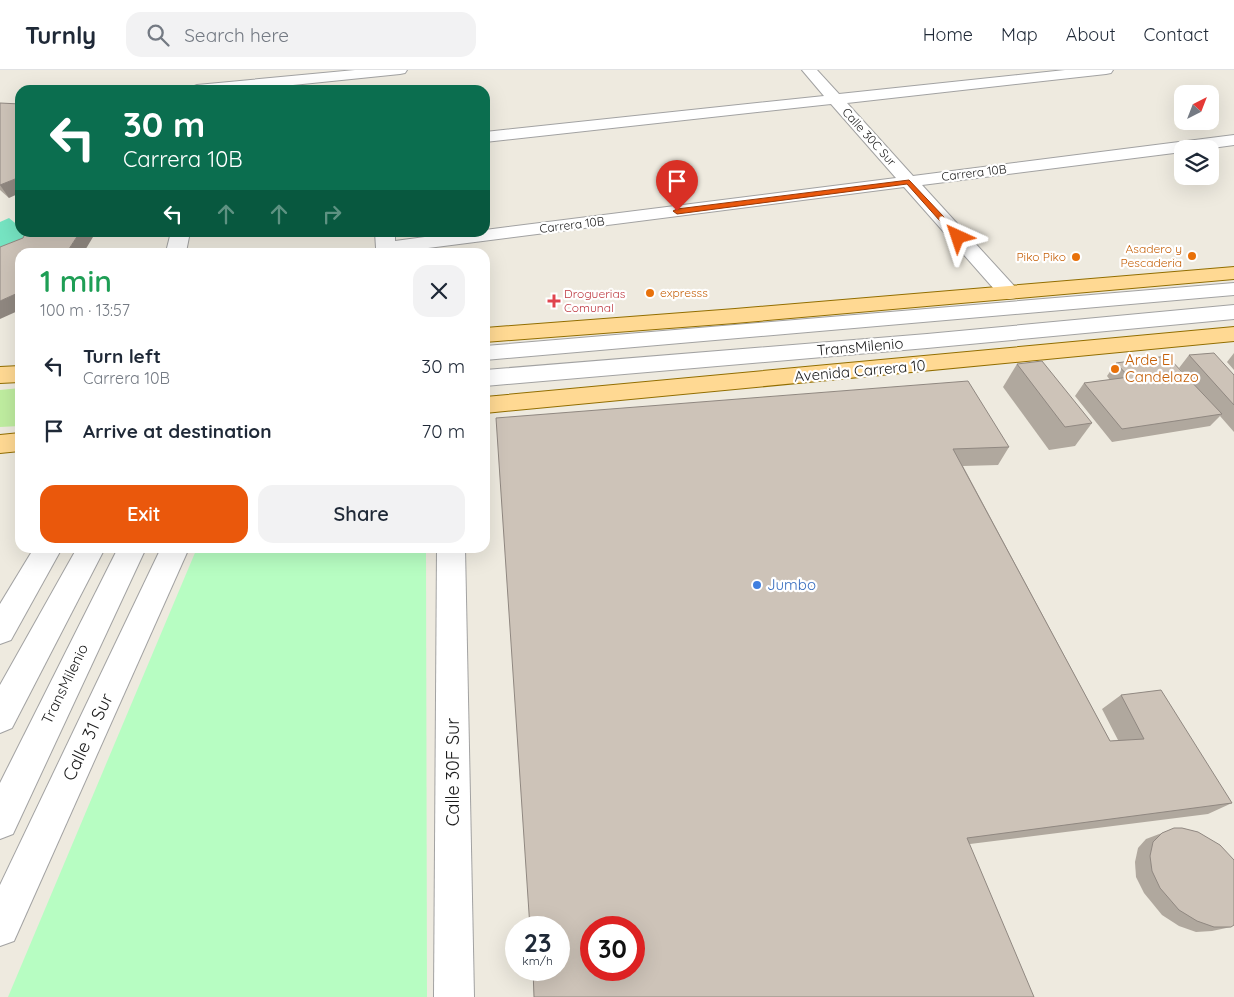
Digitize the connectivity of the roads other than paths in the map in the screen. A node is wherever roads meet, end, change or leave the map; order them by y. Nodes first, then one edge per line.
1 (216, 70) edge
2 (400, 70) edge
3 (809, 70) edge
4 (1106, 70) edge
5 (208, 85) edge
6 (254, 85) edge
7 (835, 99) junction
8 (490, 136) edge
9 (1234, 140) edge
10 (909, 182) junction
11 (490, 228) edge
12 (413, 237) edge
13 (386, 240) edge
14 (1234, 273) edge
15 (1234, 288) edge
16 (1009, 293) junction
17 (1234, 312) edge
18 (1234, 334) edge
19 (490, 335) edge
20 (490, 353) edge
21 (15, 374) edge
22 (0, 376) edge
23 (490, 378) edge
24 (490, 405) edge
25 (15, 442) edge
26 (0, 444) edge
27 (44, 553) edge
28 (88, 553) edge
29 (130, 553) edge
30 (173, 553) edge
31 (451, 553) edge
32 (12, 589) edge
33 (0, 631) edge
34 (0, 717) edge
35 (0, 821) edge
36 (0, 927) edge
37 (454, 997) edge

1 - 5 street
2 - 6 street
3 - 7 street, Calle 30C Sur
4 - 7 street
7 - 8 street
7 - 10 street, Calle 30C Sur
9 - 10 street, Carrera 10B
10 - 11 street, Carrera 10B
10 - 16 street, Calle 30C Sur
12 - 13 street, Carrera 10B
14 - 16 main road
15 - 20 street, TransMilenio
16 - 19 main road
17 - 23 street, TransMilenio
18 - 24 main road, Avenida Carrera 10
21 - 22 main road
25 - 26 main road
27 - 32 street
28 - 34 street
29 - 35 street, TransMilenio
30 - 36 street, Calle 31 Sur
31 - 37 street, Calle 30F Sur
32 - 33 street

